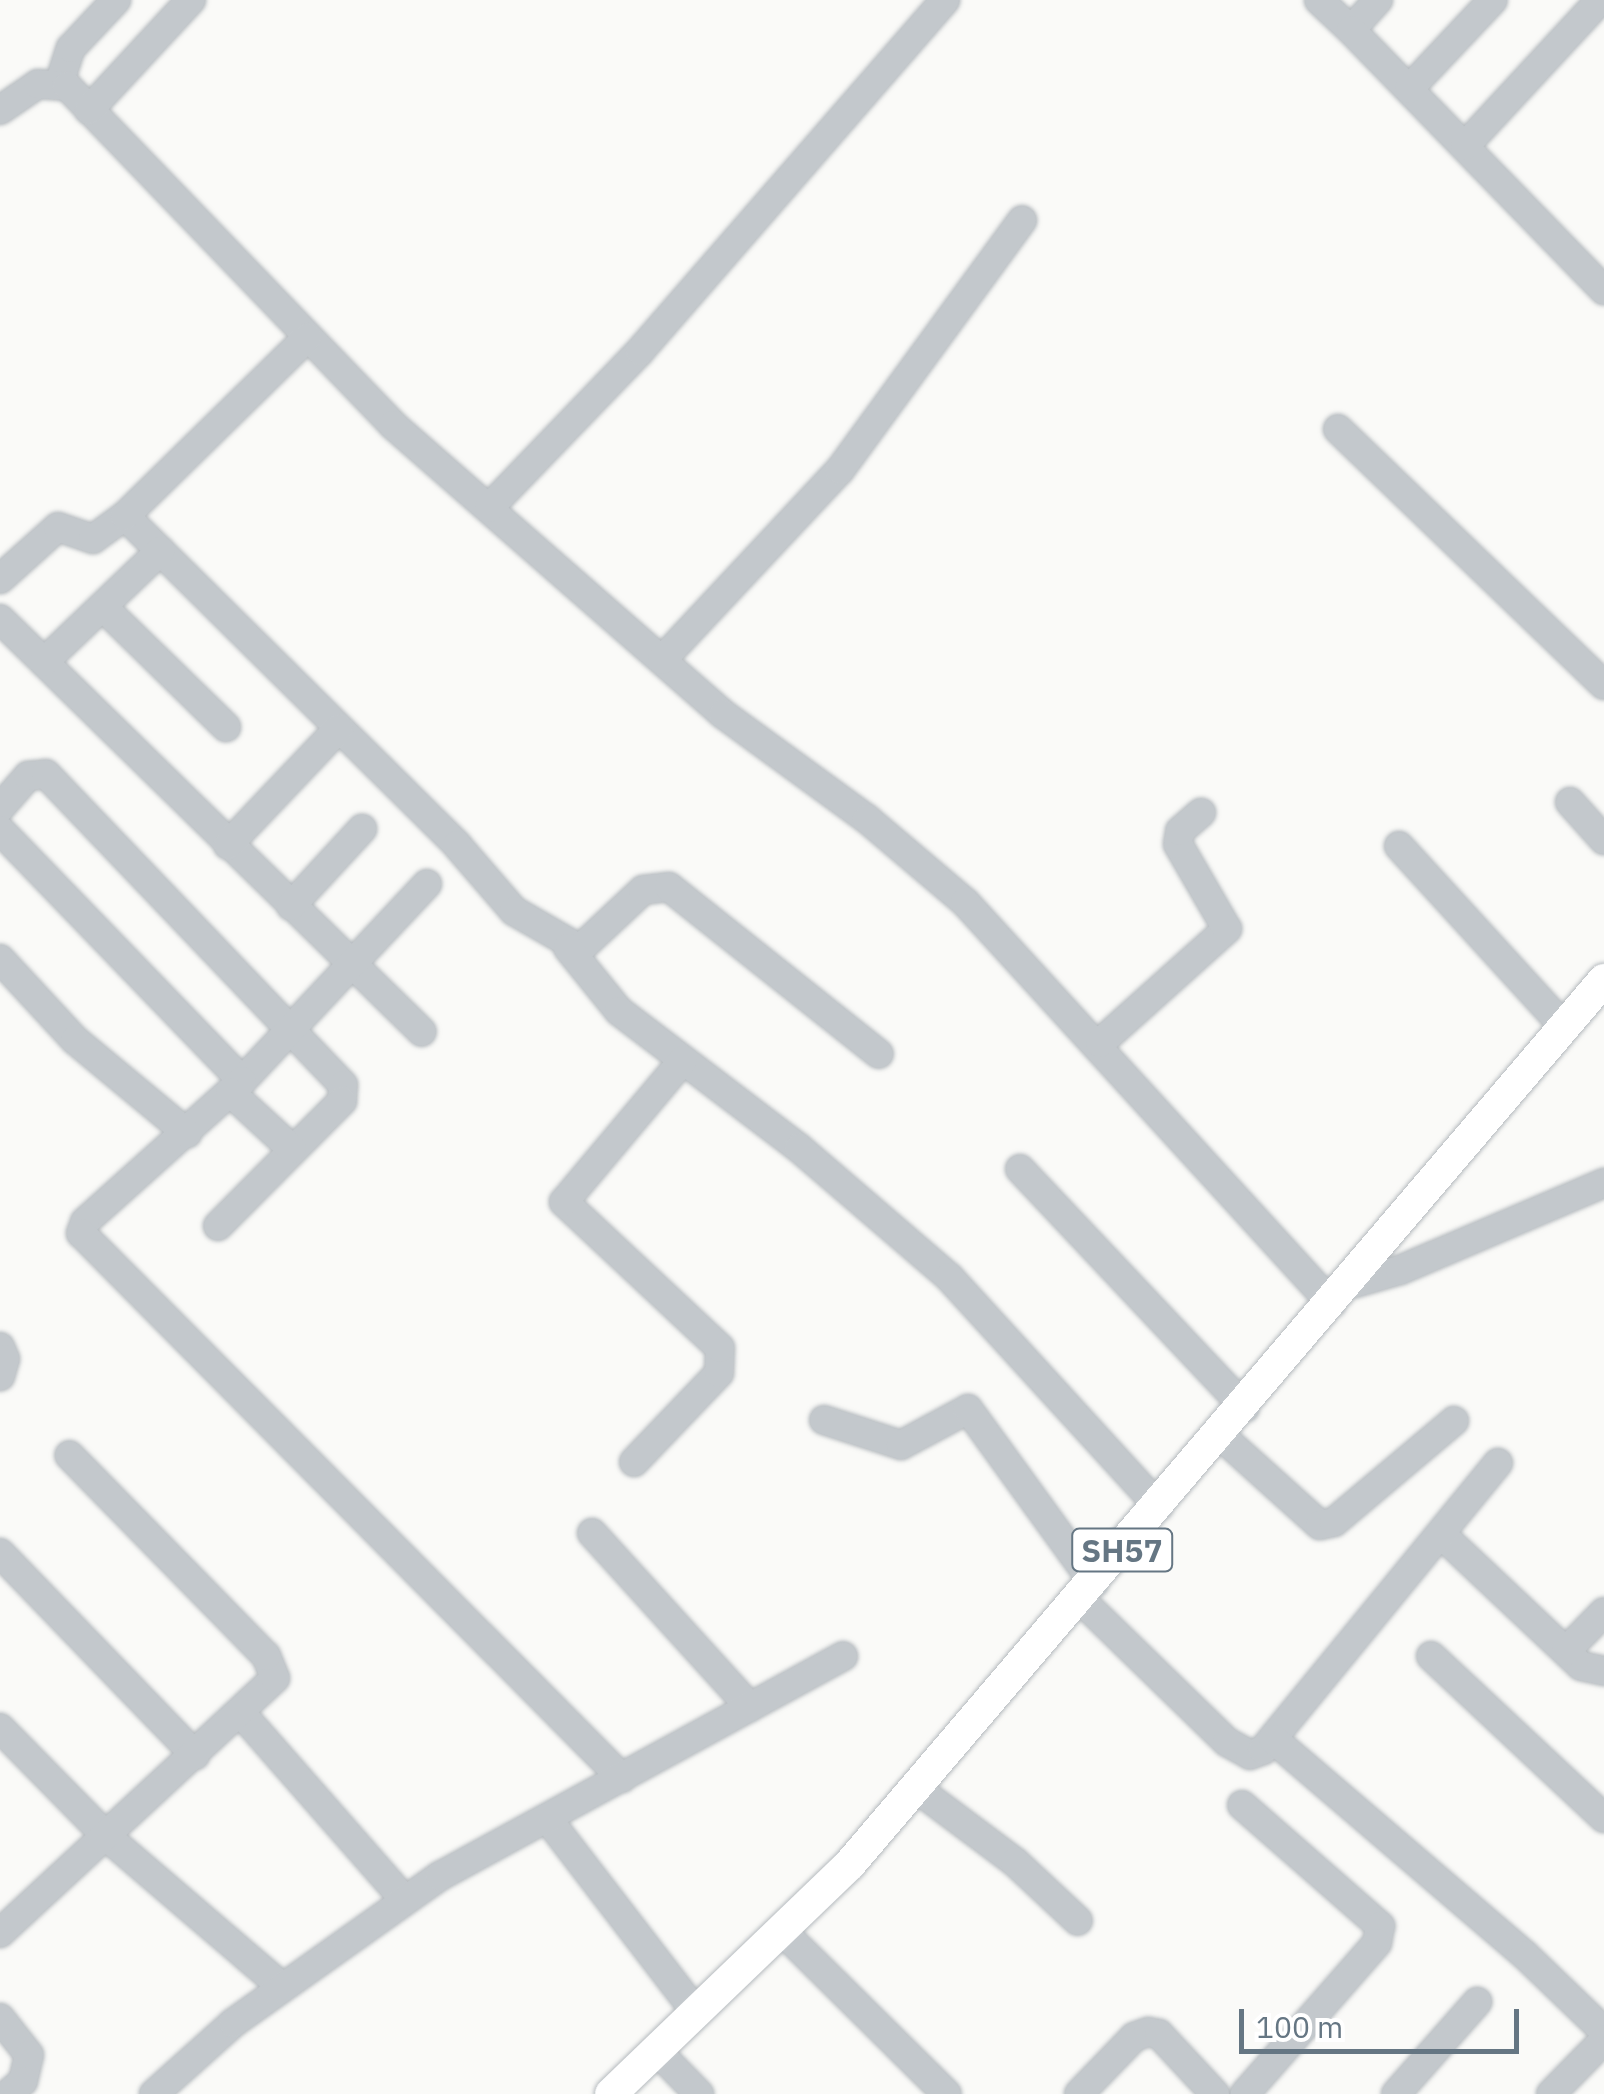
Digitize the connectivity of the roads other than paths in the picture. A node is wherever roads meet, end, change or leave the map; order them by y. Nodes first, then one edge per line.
1 (116, 0) edge
2 (192, 0) edge
3 (946, 0) edge
4 (1319, 0) edge
5 (1378, 0) edge
6 (1493, 0) edge
7 (1600, 0) edge
8 (1351, 30) junction
9 (59, 84) junction
10 (1409, 89) junction
11 (0, 110) edge
12 (89, 110) junction
13 (1465, 146) junction
14 (1022, 220) dead end
15 (1604, 290) edge
16 (307, 338) junction
17 (1338, 429) dead end
18 (489, 508) junction
19 (125, 516) junction
20 (160, 551) junction
21 (0, 579) edge
22 (103, 607) junction
23 (0, 619) edge
24 (662, 660) junction
25 (44, 662) junction
26 (1604, 685) edge
27 (226, 727) dead end
28 (339, 728) junction
29 (1570, 802) dead end
30 (0, 808) edge
31 (1200, 813) dead end
32 (362, 829) dead end
33 (0, 830) edge
34 (1604, 840) edge
35 (228, 846) junction
36 (1398, 846) dead end
37 (427, 884) dead end
38 (291, 906) junction
39 (568, 948) junction
40 (0, 958) edge
41 (354, 967) junction
42 (1604, 980) edge
43 (1564, 1027) junction
44 (294, 1029) junction
45 (422, 1032) dead end
46 (1100, 1042) junction
47 (879, 1054) dead end
48 (683, 1060) junction
49 (236, 1087) junction
50 (186, 1133) junction
51 (292, 1149) junction
52 (1020, 1169) dead end
53 (1604, 1183) edge
54 (218, 1226) dead end
55 (1340, 1294) junction
56 (0, 1347) edge
57 (0, 1376) edge
58 (1244, 1408) junction
59 (824, 1420) dead end
60 (1454, 1420) dead end
61 (1221, 1436) junction
62 (69, 1455) dead end
63 (634, 1462) dead end
64 (1498, 1463) dead end
65 (1159, 1507) junction
66 (592, 1534) dead end
67 (1440, 1534) junction
68 (0, 1553) edge
69 (1087, 1591) junction
70 (1604, 1612) edge
71 (1566, 1651) junction
72 (843, 1656) dead end
73 (1431, 1656) dead end
74 (1604, 1671) edge
75 (750, 1708) junction
76 (242, 1713) junction
77 (0, 1728) edge
78 (1273, 1739) junction
79 (195, 1755) junction
80 (622, 1778) junction
81 (916, 1788) junction
82 (1242, 1805) dead end
83 (547, 1818) junction
84 (1604, 1818) edge
85 (106, 1836) junction
86 (404, 1899) junction
87 (1078, 1921) dead end
88 (781, 1930) junction
89 (0, 1933) edge
90 (282, 1987) junction
91 (1476, 2002) dead end
92 (696, 2012) junction
93 (0, 2018) edge
94 (1604, 2031) edge
95 (1604, 2040) edge
96 (656, 2050) junction
97 (8, 2094) edge
98 (154, 2094) edge
99 (611, 2094) edge
100 (699, 2094) edge
101 (946, 2094) edge
102 (1078, 2094) edge
103 (1215, 2094) edge
104 (1245, 2094) edge
105 (1396, 2094) edge
106 (1552, 2094) edge

1 - 9 street
2 - 12 street
3 - 18 street
4 - 8 street
5 - 8 street
6 - 10 street
7 - 13 street
8 - 10 street
9 - 11 street
9 - 12 street
10 - 13 street
12 - 16 street
13 - 15 street
14 - 24 street
16 - 18 street
16 - 19 street
17 - 26 street
18 - 24 street
19 - 20 street
19 - 21 street
20 - 22 street
20 - 28 street
22 - 25 street
22 - 27 street
23 - 25 street
24 - 46 street
25 - 35 street
28 - 35 street
28 - 39 street
29 - 34 street
30 - 44 street
31 - 46 street
32 - 38 street
33 - 49 street
35 - 38 street
36 - 43 street
37 - 41 street
38 - 41 street
39 - 47 street
39 - 48 street
40 - 50 street
41 - 44 street
41 - 45 street
42 - 43 main road, SH57
43 - 55 main road, SH57
44 - 49 street
44 - 51 street
46 - 55 street
48 - 63 street
48 - 65 street
49 - 50 street
49 - 51 street
50 - 80 street
51 - 54 street
52 - 58 street
53 - 55 street
55 - 58 main road, SH57
56 - 57 street
58 - 61 main road, SH57
59 - 69 street
60 - 61 street
61 - 65 main road, SH57
62 - 76 street
64 - 67 street
65 - 69 main road, SH57
66 - 75 street
67 - 71 street
67 - 78 street
68 - 79 street
69 - 78 street
69 - 81 main road, SH57
70 - 71 street
71 - 74 street
72 - 75 street
73 - 84 street
75 - 80 street
76 - 79 street
76 - 86 street
77 - 85 street
78 - 94 street
79 - 85 street
80 - 83 street
81 - 87 street
81 - 88 main road, SH57
82 - 104 street
83 - 86 street
83 - 92 street
85 - 89 street
85 - 90 street
86 - 90 street
88 - 92 main road, SH57
88 - 101 street
90 - 98 street
91 - 105 street
92 - 96 main road, SH57
93 - 97 street
95 - 106 street
96 - 99 main road, SH57
96 - 100 street
102 - 103 street

